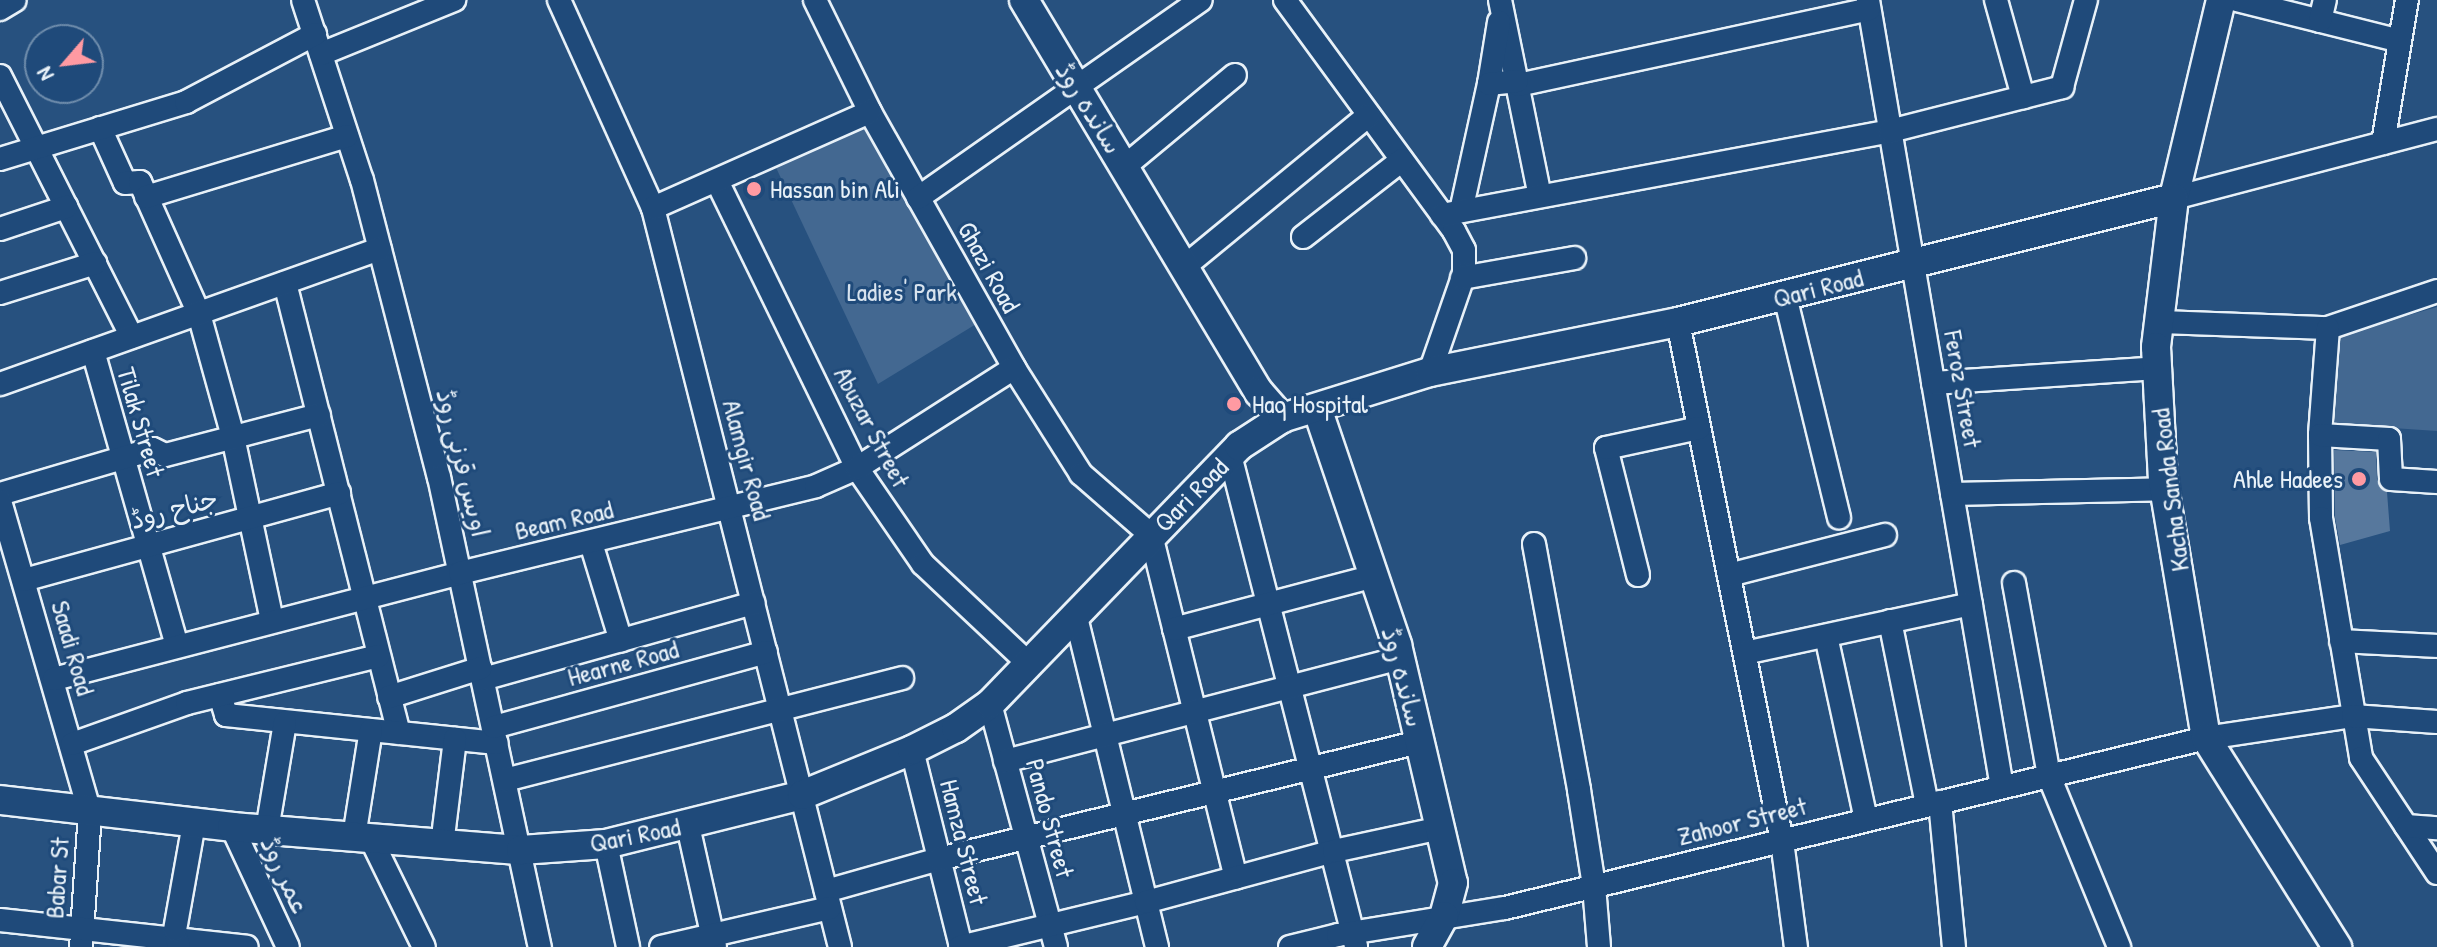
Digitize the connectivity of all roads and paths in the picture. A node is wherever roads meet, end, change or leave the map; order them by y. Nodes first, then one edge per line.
1 (15, 0) edge
2 (303, 0) edge
3 (454, 0) edge
4 (559, 0) edge
5 (815, 0) edge
6 (1024, 0) edge
7 (1201, 0) edge
8 (1285, 0) edge
9 (1996, 0) edge
10 (2086, 0) edge
11 (2221, 0) edge
12 (2237, 0) edge
13 (2407, 0) edge
14 (1501, 3) edge
15 (1868, 5) edge
16 (0, 9) edge
17 (2323, 10) edge
18 (2400, 41) junction
19 (318, 44) junction
20 (1235, 75) dead end
21 (1517, 83) junction
22 (1489, 84) junction
23 (2, 85) edge
24 (1076, 90) junction
25 (2023, 97) junction
26 (870, 112) junction
27 (1369, 115) junction
28 (100, 128) junction
29 (2437, 129) edge
30 (1890, 131) junction
31 (347, 136) junction
32 (2383, 143) junction
33 (35, 146) junction
34 (0, 159) edge
35 (1402, 160) junction
36 (1124, 167) junction
37 (717, 181) junction
38 (1540, 196) junction
39 (146, 197) junction
40 (918, 198) junction
41 (2174, 198) junction
42 (66, 207) junction
43 (653, 208) junction
44 (1452, 213) junction
45 (0, 229) edge
46 (1303, 237) dead end
47 (380, 249) junction
48 (1574, 258) dead end
49 (95, 263) junction
50 (1913, 264) junction
51 (1184, 267) junction
52 (1462, 278) junction
53 (285, 283) junction
54 (2437, 291) edge
55 (0, 293) edge
56 (1785, 296) junction
57 (199, 314) junction
58 (1678, 322) junction
59 (2161, 322) junction
60 (2328, 328) junction
61 (132, 337) junction
62 (93, 351) junction
63 (1014, 368) junction
64 (2157, 368) junction
65 (1430, 372) junction
66 (1933, 383) junction
67 (0, 384) edge
68 (1317, 408) junction
69 (319, 415) junction
70 (1282, 418) junction
71 (1699, 428) junction
72 (2320, 435) junction
73 (233, 437) junction
74 (1230, 455) junction
75 (122, 460) junction
76 (857, 468) junction
77 (2437, 482) edge
78 (2165, 489) junction
79 (339, 493) junction
80 (0, 494) edge
81 (1952, 494) junction
82 (0, 501) edge
83 (729, 508) junction
84 (1839, 517) dead end
85 (250, 518) junction
86 (1151, 535) junction
87 (1885, 535) dead end
88 (591, 543) junction
89 (1534, 544) dead end
90 (148, 545) junction
91 (460, 573) junction
92 (1638, 575) dead end
93 (1729, 575) junction
94 (1374, 576) junction
95 (24, 580) junction
96 (2014, 583) dead end
97 (366, 597) junction
98 (754, 603) junction
99 (1269, 604) junction
100 (1971, 604) junction
101 (1075, 613) junction
102 (272, 621) junction
103 (1890, 621) junction
104 (1174, 629) junction
105 (1826, 636) junction
106 (621, 641) junction
107 (2341, 641) junction
108 (177, 646) junction
109 (2437, 646) edge
110 (766, 652) junction
111 (1745, 653) junction
112 (378, 656) junction
113 (1400, 658) junction
114 (1028, 663) junction
115 (482, 674) junction
116 (902, 678) dead end
117 (54, 679) junction
118 (1291, 687) junction
119 (220, 695) junction
120 (389, 697) junction
121 (990, 704) junction
122 (781, 709) junction
123 (1195, 712) junction
124 (2353, 716) junction
125 (285, 722) junction
126 (2437, 722) edge
127 (371, 730) junction
128 (399, 733) junction
129 (496, 735) junction
130 (1105, 735) junction
131 (2206, 738) junction
132 (455, 739) junction
133 (1420, 742) junction
134 (72, 744) junction
135 (912, 750) junction
136 (1005, 761) junction
137 (1312, 769) junction
138 (2049, 776) junction
139 (505, 780) junction
140 (2002, 787) junction
141 (1215, 793) junction
142 (802, 795) junction
143 (0, 800) edge
144 (1934, 804) junction
145 (90, 812) junction
146 (1125, 816) junction
147 (1866, 820) junction
148 (194, 823) junction
149 (688, 826) junction
150 (2406, 826) junction
151 (232, 827) junction
152 (1440, 828) junction
153 (2437, 828) edge
154 (267, 830) junction
155 (363, 838) junction
156 (1027, 840) junction
157 (1782, 841) junction
158 (606, 844) junction
159 (442, 845) junction
160 (521, 850) junction
161 (1334, 851) junction
162 (939, 859) junction
163 (2437, 873) edge
164 (1236, 878) junction
165 (1594, 886) junction
166 (828, 900) junction
167 (1146, 902) junction
168 (1444, 916) junction
169 (0, 920) edge
170 (1053, 937) edge
171 (81, 938) edge
172 (1355, 940) edge
173 (714, 941) edge
174 (178, 943) edge
175 (247, 947) edge
176 (288, 947) edge
177 (424, 947) edge
178 (540, 947) edge
179 (628, 947) edge
180 (661, 947) edge
181 (840, 947) edge
182 (960, 947) edge
183 (1157, 947) edge
184 (1290, 947) edge
185 (1427, 947) edge
186 (1599, 947) edge
187 (1796, 947) edge
188 (1954, 947) edge
189 (2119, 947) edge
190 (2337, 947) edge

1 - 16 street
2 - 19 street, اویس قرنی روڈ
3 - 19 street
4 - 43 street, Alamgir Road
5 - 26 street, Ghazi Road
6 - 24 main road, ساندہ روڈ
7 - 24 street
8 - 27 street
9 - 25 street
10 - 25 street
11 - 41 main road, Kacha Sanda Road
12 - 17 street
13 - 18 street
14 - 21 street
14 - 22 street
15 - 21 street
15 - 30 street, Feroz Street
17 - 18 street
18 - 32 street
19 - 28 street
19 - 31 street, اویس قرنی روڈ
20 - 36 street
21 - 22 street
21 - 38 street
22 - 44 street
23 - 33 street
24 - 36 main road, ساندہ روڈ
24 - 40 street
25 - 30 street
26 - 37 street
26 - 40 street, Ghazi Road
27 - 35 street
27 - 51 street
28 - 33 street
28 - 39 street
29 - 32 street, Qari Road
30 - 38 street
30 - 50 street, Feroz Street
31 - 39 street
31 - 47 street, اویس قرنی روڈ
32 - 41 street, Qari Road
33 - 34 street
33 - 42 street
35 - 44 street
35 - 46 street
36 - 51 main road, ساندہ روڈ
37 - 43 street
37 - 76 street, Abuzar Street
38 - 44 street
39 - 57 street
40 - 63 street, Ghazi Road
41 - 50 main road, Qari Road
41 - 59 main road, Kacha Sanda Road
42 - 45 street
42 - 49 street
43 - 83 street, Alamgir Road
44 - 52 street
47 - 53 street
47 - 91 street, اویس قرنی روڈ
48 - 52 street
49 - 55 street
49 - 61 street
50 - 56 main road, Qari Road
50 - 66 street, Feroz Street
51 - 70 main road, ساندہ روڈ
52 - 65 street
53 - 57 street
53 - 69 street
54 - 60 street
56 - 58 main road, Qari Road
56 - 84 street
57 - 61 street
57 - 73 street
58 - 65 main road, Qari Road
58 - 71 street
59 - 60 street
59 - 64 main road, Kacha Sanda Road
60 - 72 street
61 - 62 street
62 - 67 street
62 - 75 street, Tilak Street
63 - 76 street, Beam Road
63 - 86 street, Ghazi Road
64 - 66 street
64 - 78 main road, Kacha Sanda Road
65 - 68 main road, Qari Road
66 - 81 street, Feroz Street
68 - 70 main road, Qari Road
68 - 94 main road, ساندہ روڈ
69 - 73 street
69 - 79 street
70 - 74 main road, Qari Road
71 - 92 street
71 - 93 street
72 - 77 street
72 - 107 street
73 - 75 street
73 - 85 street
74 - 86 main road, Qari Road
74 - 99 street
75 - 80 street
75 - 90 street, Tilak Street
76 - 83 street, Beam Road
76 - 114 street, Abuzar Street
78 - 81 street
78 - 131 main road, Kacha Sanda Road
79 - 85 street, جناح روڈ
79 - 97 street
81 - 100 street, Feroz Street
82 - 95 street, Saadi Road
83 - 88 street, Beam Road
83 - 98 street, Alamgir Road
85 - 90 street, جناح روڈ
85 - 102 street
86 - 101 main road, Qari Road
86 - 104 street
87 - 93 street
88 - 91 street, Beam Road
88 - 106 street
89 - 165 street
90 - 95 street, جناح روڈ
90 - 108 street, Tilak Street
91 - 97 street, Beam Road
91 - 115 street, اویس قرنی روڈ
93 - 111 street
94 - 99 street
94 - 113 main road, ساندہ روڈ
95 - 117 street, Saadi Road
96 - 138 street
97 - 102 street, Beam Road
97 - 112 street
98 - 106 street
98 - 110 street, Alamgir Road
99 - 104 street
99 - 118 street
100 - 103 street
100 - 140 street, Feroz Street
101 - 114 main road, Qari Road
101 - 130 street
102 - 108 street, Beam Road
103 - 105 street
103 - 144 street
104 - 123 street
105 - 111 street
105 - 147 street
106 - 115 street
107 - 109 street
107 - 124 street
108 - 117 street, Beam Road
110 - 122 street, Alamgir Road
110 - 129 street, Hearne Road
111 - 157 street
112 - 119 street
112 - 120 street
113 - 118 street
113 - 133 main road, ساندہ روڈ
114 - 121 main road, Qari Road
115 - 120 street
115 - 129 street, اویس قرنی روڈ
116 - 122 street
117 - 134 street, Saadi Road
118 - 123 street
118 - 137 street
119 - 125 street
119 - 134 street
120 - 128 street
121 - 135 main road, Qari Road
121 - 136 street, Pando Street
122 - 139 street
122 - 142 street, Alamgir Road
123 - 130 street
123 - 141 street
124 - 126 street, Zahoor Street
124 - 131 street, Zahoor Street
124 - 150 street
125 - 127 street
125 - 154 street
127 - 128 street
127 - 155 street
128 - 132 street
129 - 132 street
129 - 139 street, اویس قرنی روڈ
130 - 136 street
130 - 146 street
131 - 138 street, Zahoor Street
131 - 190 main road, Kacha Sanda Road
132 - 159 street
133 - 137 street
133 - 152 main road, ساندہ روڈ
134 - 145 street, Saadi Road
135 - 142 main road, Qari Road
135 - 162 street, Hamza Street
136 - 156 street, Pando Street
137 - 141 street
137 - 161 street
138 - 140 street, Zahoor Street
138 - 189 street
139 - 160 street, اویس قرنی روڈ
140 - 144 street, Zahoor Street
141 - 146 street
141 - 164 street
142 - 149 main road, Qari Road
142 - 166 street, Alamgir Road
143 - 145 main road, Qari Road
144 - 147 street, Zahoor Street
144 - 188 street
145 - 148 main road, Qari Road
145 - 171 street, Babar St
146 - 156 street
146 - 167 street
147 - 157 street, Zahoor Street
148 - 151 main road, Qari Road
148 - 174 street
149 - 158 main road, Qari Road
149 - 173 street
150 - 153 street
150 - 163 street
151 - 154 main road, Qari Road
151 - 176 street, عمر روڈ
152 - 161 street
152 - 168 main road, ساندہ روڈ
154 - 155 main road, Qari Road
155 - 159 main road, Qari Road
155 - 177 street
156 - 162 street
156 - 170 street, Pando Street
157 - 165 street, Zahoor Street
157 - 187 street
158 - 160 main road, Qari Road
158 - 179 street
159 - 160 main road, Qari Road
160 - 178 street, اویس قرنی روڈ
161 - 164 street
161 - 172 street
162 - 166 street
162 - 182 street, Hamza Street
164 - 167 street
165 - 168 street, Zahoor Street
165 - 186 street
166 - 173 street
166 - 181 street, Alamgir Road
167 - 170 street
167 - 183 street
168 - 172 street, Zahoor Street
168 - 185 main road, ساندہ روڈ
169 - 171 street
170 - 182 street
171 - 174 street
172 - 184 street, Zahoor Street
173 - 180 street
174 - 175 street

